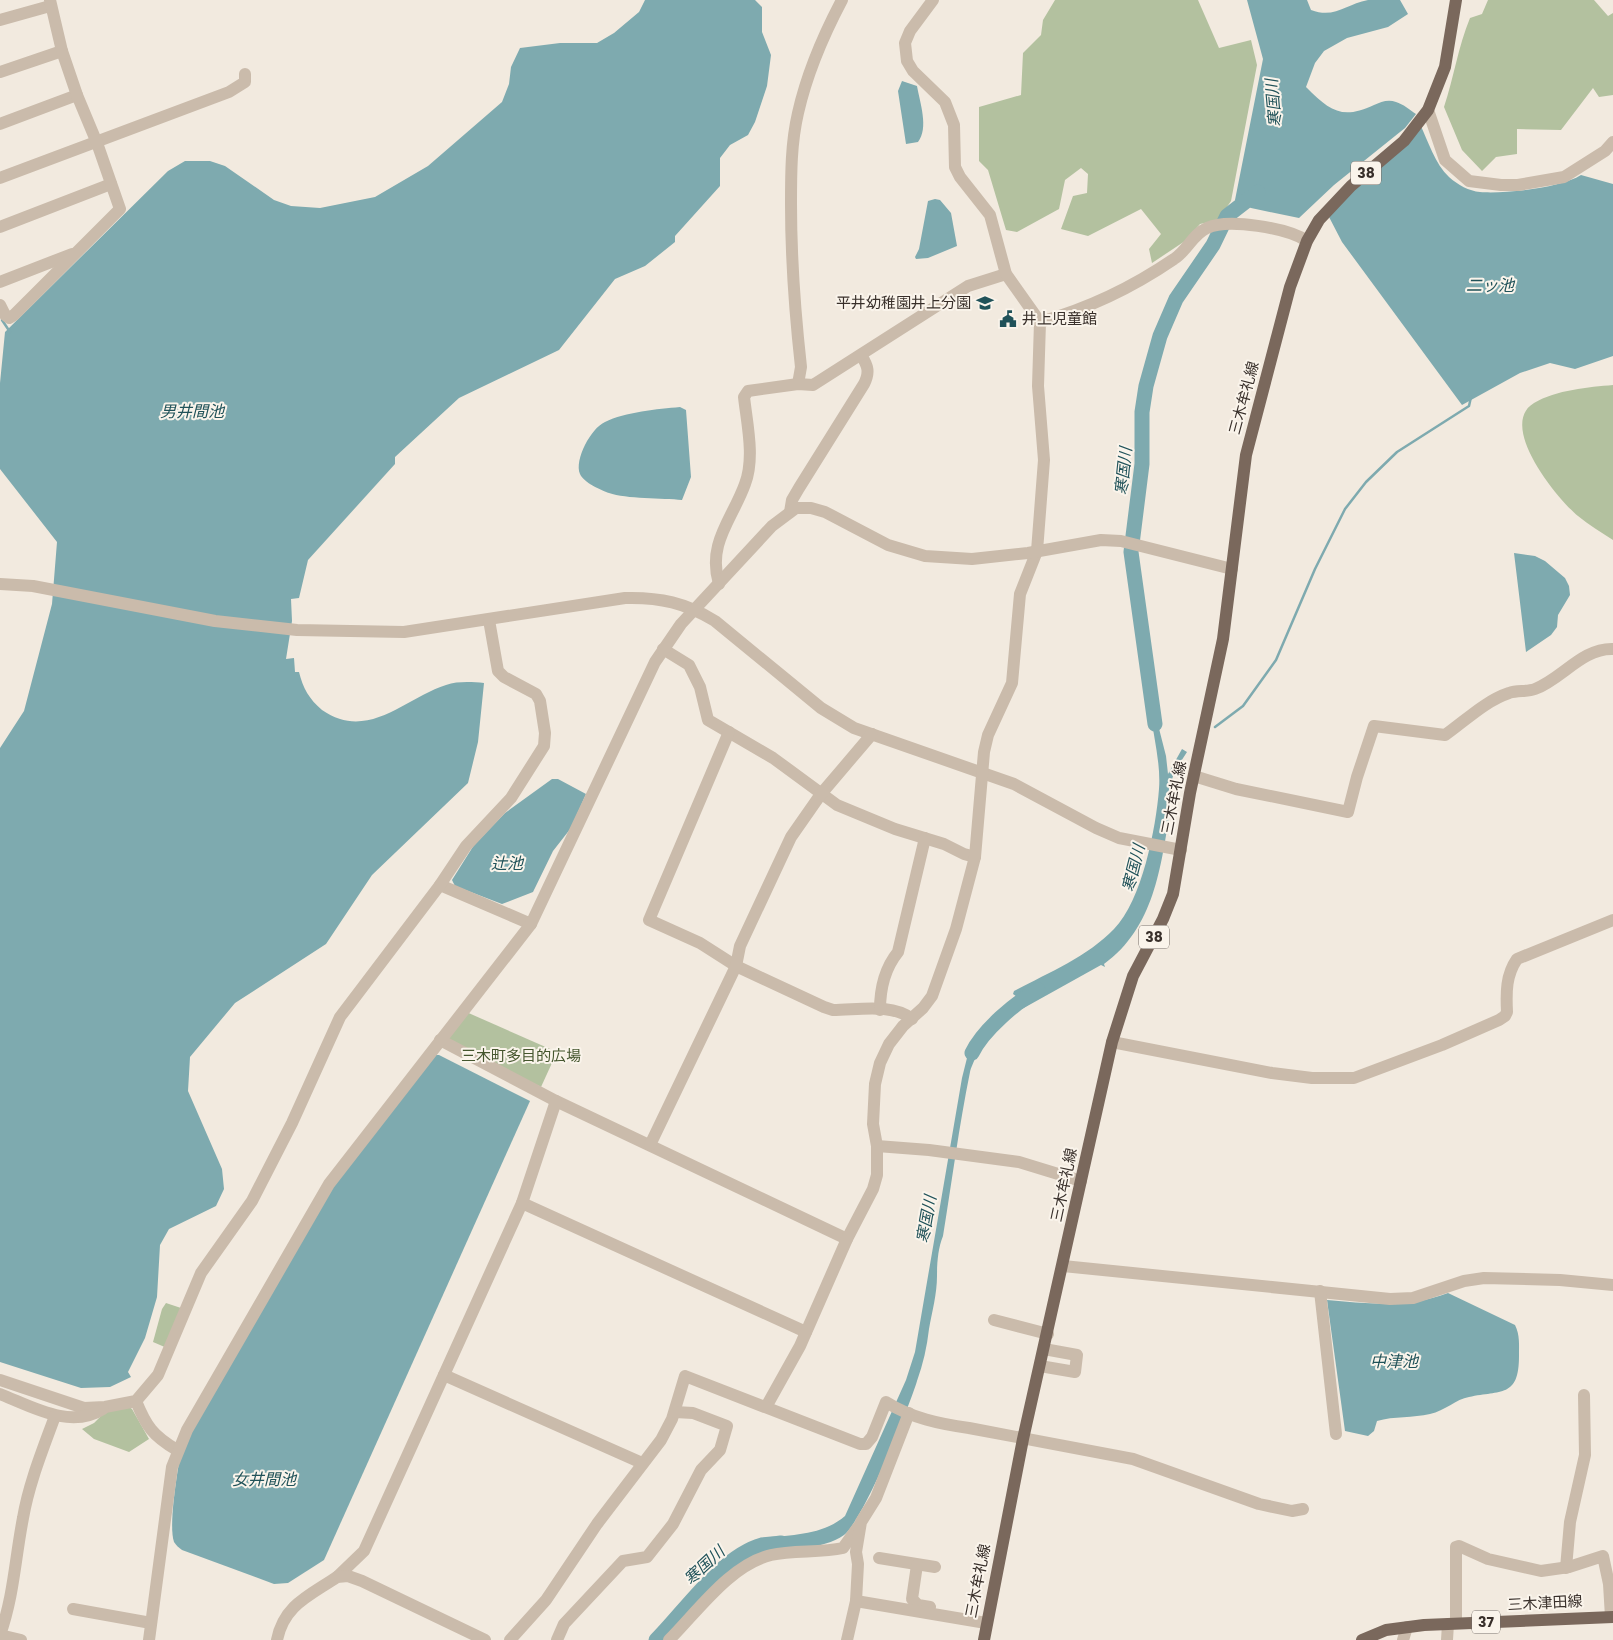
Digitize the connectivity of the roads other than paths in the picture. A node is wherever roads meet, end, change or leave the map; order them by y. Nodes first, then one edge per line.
1 (842, 0) edge
2 (932, 0) edge
3 (1456, 0) edge
4 (50, 3) edge
5 (0, 20) edge
6 (62, 51) junction
7 (0, 72) edge
8 (245, 74) dead end
9 (77, 95) junction
10 (1426, 113) junction
11 (0, 124) edge
12 (97, 142) junction
13 (1613, 142) edge
14 (0, 178) edge
15 (111, 184) junction
16 (0, 227) edge
17 (1309, 237) junction
18 (78, 252) junction
19 (1006, 274) junction
20 (0, 282) edge
21 (0, 305) edge
22 (1040, 322) junction
23 (861, 355) junction
24 (798, 384) junction
25 (790, 512) junction
26 (1037, 551) junction
27 (1232, 569) junction
28 (0, 584) edge
29 (719, 584) junction
30 (696, 610) junction
31 (489, 620) junction
32 (663, 649) junction
33 (1613, 649) edge
34 (730, 732) junction
35 (872, 734) junction
36 (982, 772) junction
37 (1194, 776) junction
38 (821, 794) junction
39 (925, 838) junction
40 (1180, 850) junction
41 (975, 857) junction
42 (440, 886) junction
43 (1613, 920) edge
44 (531, 924) junction
45 (736, 966) junction
46 (880, 1010) junction
47 (912, 1019) junction
48 (440, 1040) junction
49 (1112, 1042) junction
50 (556, 1101) junction
51 (650, 1145) junction
52 (877, 1146) junction
53 (1081, 1181) junction
54 (522, 1203) junction
55 (847, 1239) junction
56 (1063, 1266) junction
57 (1613, 1285) edge
58 (1320, 1291) junction
59 (994, 1320) dead end
60 (806, 1332) junction
61 (1048, 1334) junction
62 (1044, 1349) junction
63 (1040, 1366) junction
64 (444, 1375) junction
65 (0, 1380) edge
66 (0, 1394) edge
67 (1584, 1396) dead end
68 (136, 1401) junction
69 (105, 1407) junction
70 (766, 1408) junction
71 (674, 1412) junction
72 (908, 1413) junction
73 (54, 1416) junction
74 (1336, 1434) dead end
75 (1023, 1439) junction
76 (178, 1450) junction
77 (642, 1464) junction
78 (1303, 1508) dead end
79 (861, 1522) junction
80 (879, 1558) dead end
81 (917, 1565) junction
82 (935, 1568) dead end
83 (1566, 1568) junction
84 (337, 1577) junction
85 (856, 1601) junction
86 (73, 1609) dead end
87 (1612, 1617) edge
88 (987, 1619) junction
89 (151, 1623) junction
90 (1452, 1624) junction
91 (1407, 1627) junction
92 (0, 1635) edge
93 (513, 1639) edge
94 (21, 1640) edge
95 (149, 1640) edge
96 (277, 1640) edge
97 (485, 1640) edge
98 (556, 1640) edge
99 (669, 1640) edge
100 (847, 1640) edge
101 (984, 1640) edge
102 (1362, 1640) edge
103 (1403, 1640) edge
104 (1447, 1640) edge

1 - 24 street
2 - 19 street
3 - 10 main road, 三木牟礼線 / 38
4 - 5 street
4 - 6 street
6 - 7 street
6 - 9 street
8 - 12 street
9 - 11 street
9 - 12 street
10 - 13 street
10 - 17 main road, 三木牟礼線 / 38
12 - 14 street
12 - 15 street
15 - 16 street
15 - 18 street
17 - 22 street
17 - 27 main road, 三木牟礼線 / 38
18 - 20 street
18 - 21 street
19 - 22 street
19 - 23 street
22 - 26 street
23 - 24 street
23 - 25 street
24 - 29 street
25 - 26 street
25 - 29 street
26 - 27 street
26 - 36 street
27 - 37 main road, 三木牟礼線 / 38
28 - 31 street
29 - 30 street
30 - 31 street
30 - 32 street
30 - 35 street
31 - 42 street
32 - 34 street
32 - 44 street
33 - 37 street
34 - 38 street
34 - 45 street
35 - 36 street
35 - 38 street
36 - 40 street
36 - 41 street
37 - 40 main road, 三木牟礼線 / 38
38 - 39 street
38 - 45 street
39 - 41 street
39 - 46 street
40 - 49 main road, 三木牟礼線 / 38
41 - 47 street
42 - 44 street
42 - 68 street
43 - 49 street
44 - 48 street
45 - 46 street
45 - 51 street
46 - 47 street
47 - 52 street
48 - 50 street
48 - 76 street
49 - 53 main road, 三木牟礼線 / 38
50 - 51 street
50 - 54 street
51 - 55 street
52 - 53 street
52 - 55 street
53 - 56 main road, 三木牟礼線 / 38
54 - 60 street
54 - 64 street
55 - 60 street
56 - 58 street
56 - 61 main road, 三木牟礼線 / 38
57 - 58 street
58 - 74 street
59 - 61 street
60 - 70 street
61 - 62 main road, 三木牟礼線 / 38
62 - 63 main road, 三木牟礼線 / 38
62 - 63 street
63 - 75 main road, 三木牟礼線 / 38
64 - 77 street
64 - 84 street
65 - 69 street
66 - 73 street
67 - 83 street
68 - 69 street
68 - 76 street
69 - 73 street
70 - 71 street
70 - 72 street
71 - 77 street
71 - 98 street
72 - 75 street
72 - 79 street
73 - 92 street
75 - 78 street
75 - 88 main road, 三木牟礼線 / 38
76 - 89 street
77 - 93 street
79 - 85 street
79 - 99 street
80 - 81 street
81 - 82 street
81 - 88 street
83 - 87 street
83 - 90 street
84 - 96 street
84 - 97 street
85 - 88 street
85 - 100 street
86 - 89 street
87 - 90 main road, 三木津田線 / 37
88 - 101 main road, 三木牟礼線 / 38
89 - 95 street
90 - 91 main road, 三木津田線 / 37
90 - 104 street
91 - 102 main road, 三木津田線 / 37
91 - 103 street
92 - 94 street

